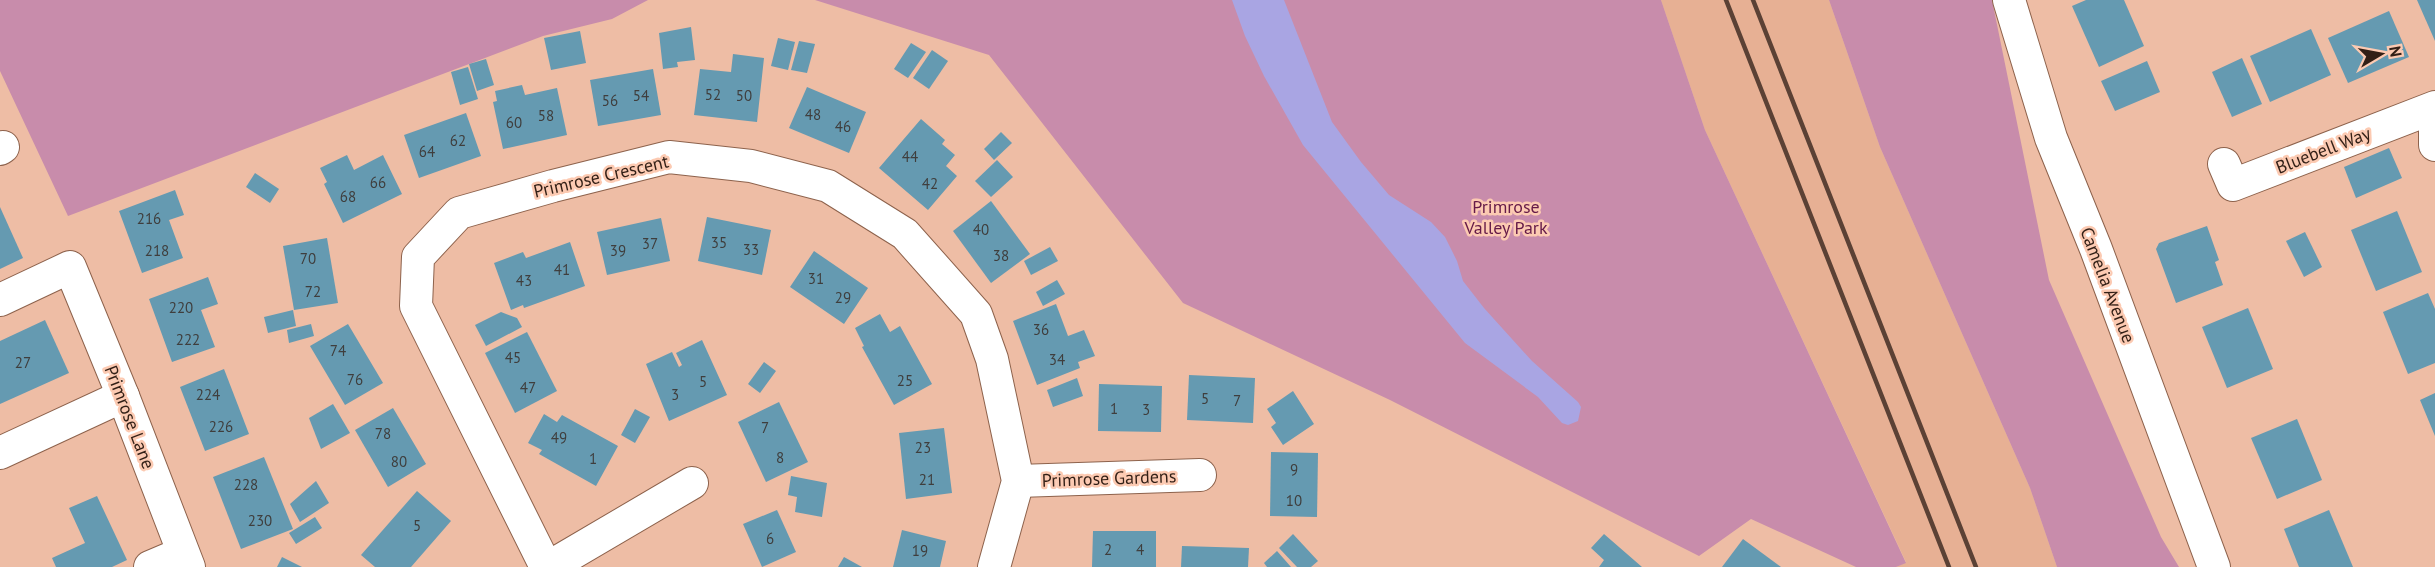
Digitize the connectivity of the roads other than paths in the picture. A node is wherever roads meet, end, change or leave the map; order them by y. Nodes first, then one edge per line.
1 (2009, 0) edge
2 (2435, 107) edge
3 (2435, 126) edge
4 (2435, 146) edge
5 (2224, 164) dead end
6 (0, 300) edge
7 (123, 396) junction
8 (0, 453) edge
9 (1200, 475) dead end
10 (1018, 481) junction
11 (692, 483) dead end
12 (186, 560) edge
13 (150, 567) edge
14 (548, 567) edge
15 (994, 567) edge
16 (2214, 567) edge

1 - 16 street, Camelia Avenue
2 - 5 street, Bluebell Way
3 - 4 street
6 - 7 street, Primrose Lane
7 - 8 street
7 - 12 street, Primrose Lane
9 - 10 street, Primrose Gardens
10 - 14 street, Primrose Crescent
10 - 15 street, Primrose Crescent
11 - 14 street
12 - 13 street

